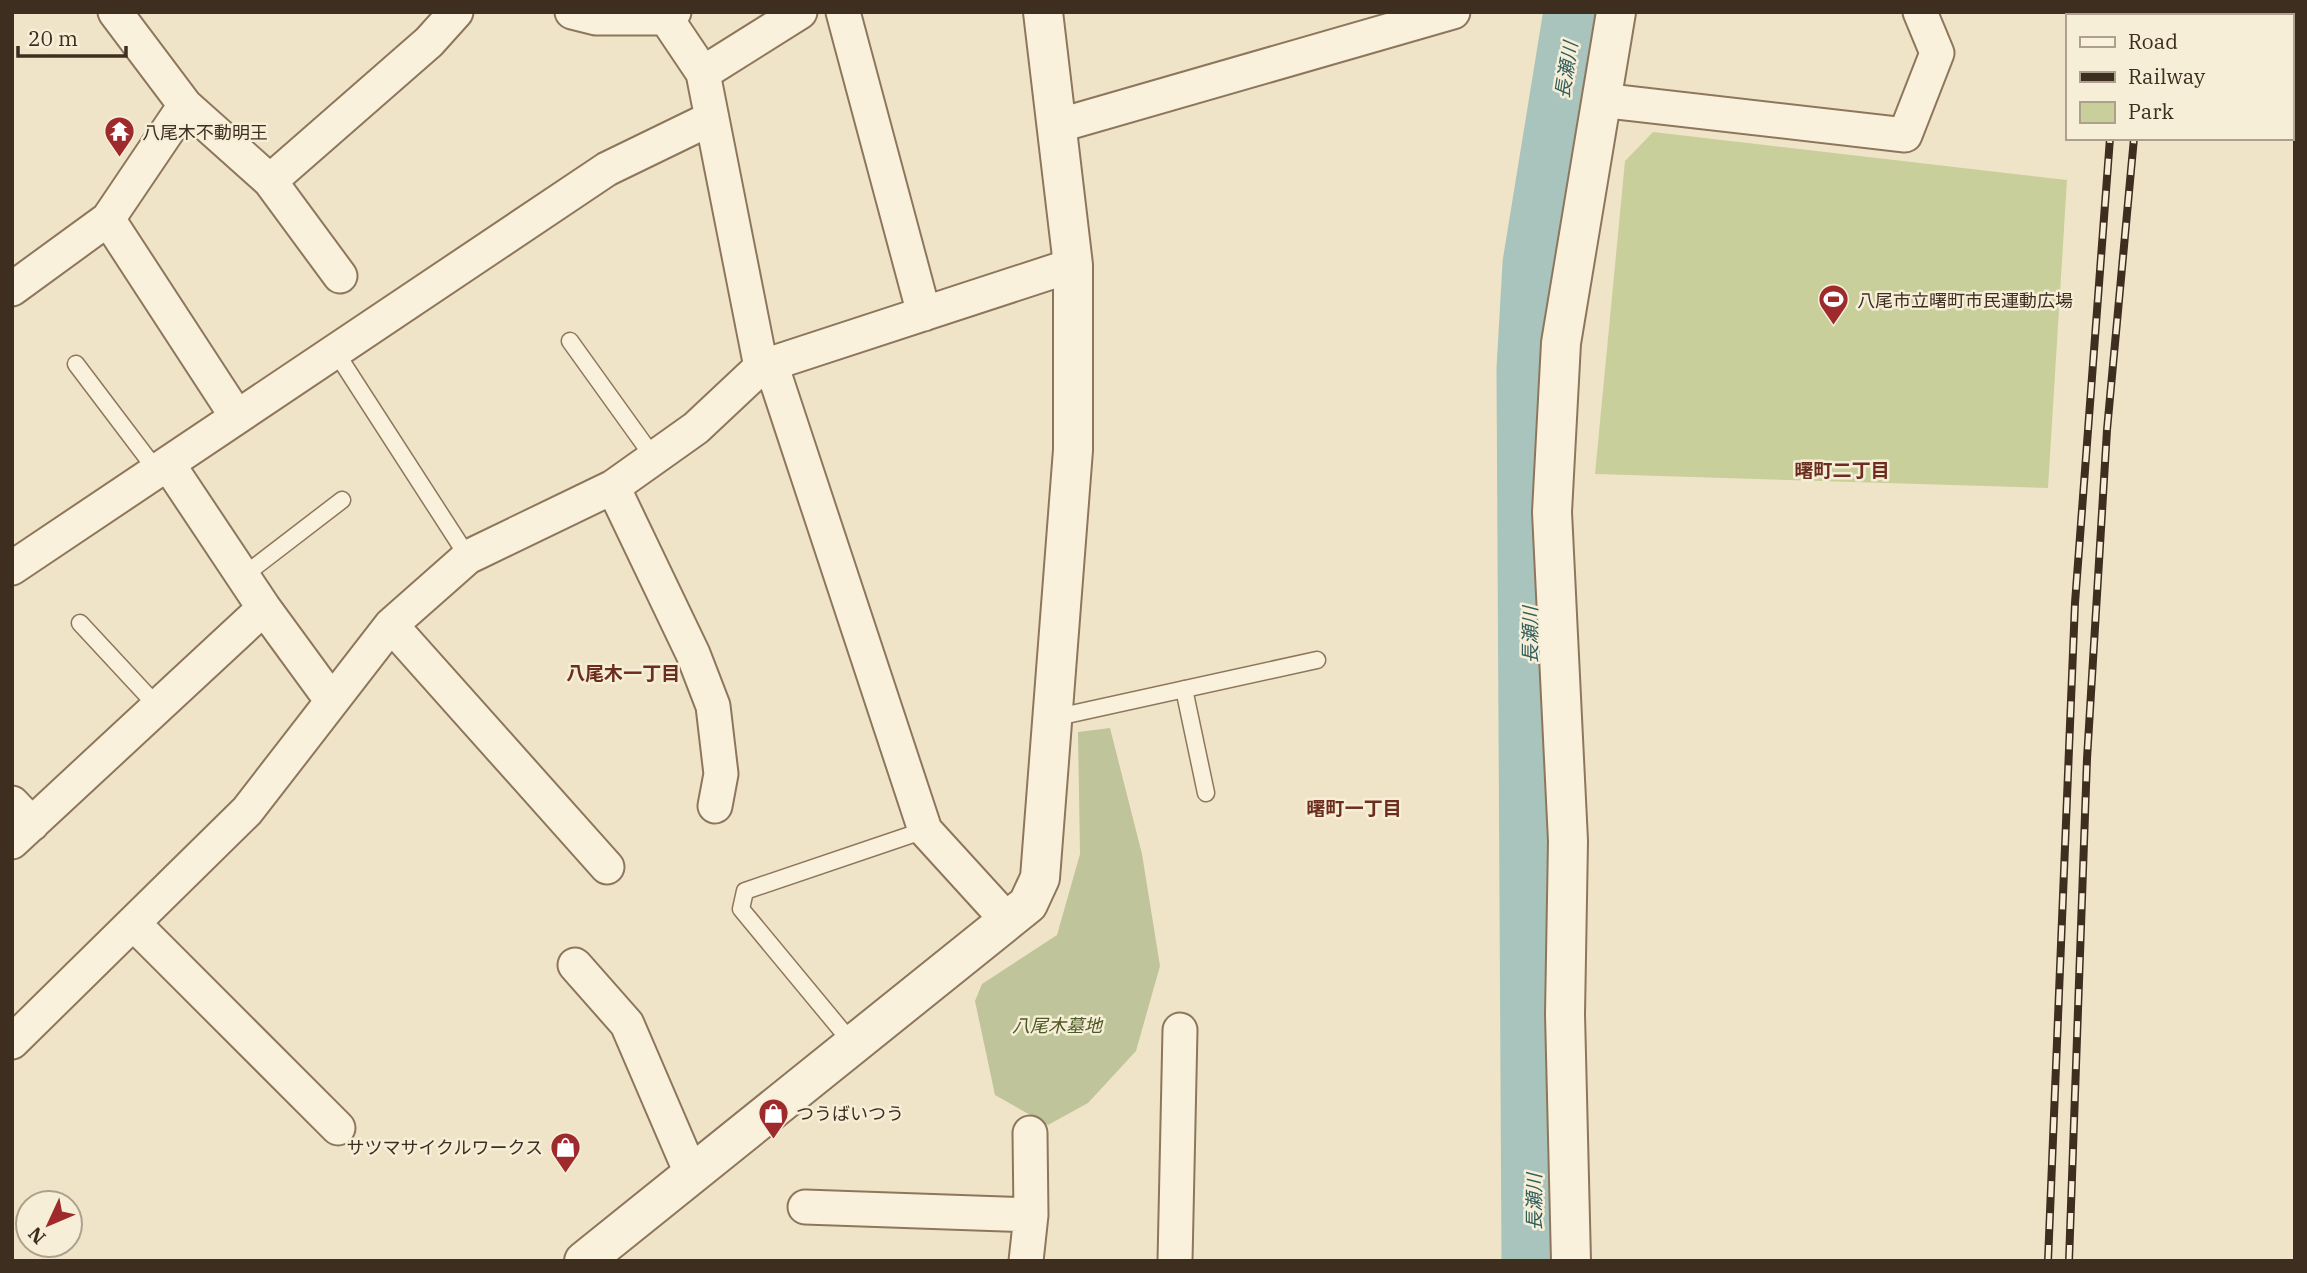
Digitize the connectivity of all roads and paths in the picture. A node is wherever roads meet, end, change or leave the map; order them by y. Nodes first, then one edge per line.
1 (115, 12) edge
2 (456, 12) edge
3 (572, 12) edge
4 (800, 12) edge
5 (843, 12) edge
6 (1044, 12) edge
7 (1453, 12) edge
8 (1616, 12) edge
9 (1920, 12) edge
10 (667, 14) edge
11 (703, 73) junction
12 (1600, 100) junction
13 (185, 105) junction
14 (712, 118) junction
15 (1057, 126) junction
16 (271, 181) junction
17 (108, 219) junction
18 (1073, 265) junction
19 (340, 276) dead end
20 (12, 289) edge
21 (924, 314) junction
22 (570, 341) dead end
23 (335, 351) junction
24 (76, 364) dead end
25 (766, 366) junction
26 (237, 417) junction
27 (654, 458) junction
28 (163, 467) junction
29 (613, 487) junction
30 (342, 500) dead end
31 (468, 557) junction
32 (12, 568) edge
33 (243, 576) junction
34 (264, 608) junction
35 (80, 624) dead end
36 (391, 625) junction
37 (1317, 660) dead end
38 (1184, 690) junction
39 (332, 701) junction
40 (158, 707) junction
41 (1052, 718) junction
42 (1206, 793) dead end
43 (715, 806) dead end
44 (19, 823) edge
45 (925, 830) junction
46 (607, 867) dead end
47 (1007, 920) junction
48 (133, 923) junction
49 (575, 965) dead end
50 (1180, 1030) dead end
51 (12, 1042) edge
52 (852, 1043) junction
53 (338, 1129) dead end
54 (1030, 1133) dead end
55 (691, 1173) junction
56 (805, 1207) dead end
57 (1031, 1216) junction
58 (584, 1261) edge
59 (1026, 1261) edge
60 (1175, 1261) edge
61 (1571, 1261) edge

1 - 13 street
2 - 16 street
3 - 10 street
4 - 11 street
5 - 21 street
6 - 15 street
7 - 15 street
8 - 12 street
9 - 12 street
10 - 11 street
11 - 14 street
12 - 61 street
13 - 16 street
13 - 17 street
14 - 23 street
14 - 25 street
15 - 18 street
16 - 19 street
17 - 20 street
17 - 26 street
18 - 21 street
18 - 41 street
21 - 25 street
22 - 27 lane
23 - 26 street
23 - 31 lane
24 - 28 lane
25 - 27 street
25 - 45 street
26 - 28 street
27 - 29 street
28 - 32 street
28 - 33 street
29 - 31 street
29 - 43 street
30 - 33 lane
31 - 36 street
33 - 34 street
34 - 39 street
34 - 40 street
35 - 40 lane
36 - 39 street
36 - 46 street
37 - 38 lane
38 - 41 lane
38 - 42 lane
39 - 48 street
40 - 44 street
41 - 47 street
45 - 47 street
45 - 52 lane
47 - 52 street
48 - 51 street
48 - 53 street
49 - 55 street
50 - 60 street
52 - 55 street
54 - 57 street
55 - 58 street
56 - 57 street
57 - 59 street

